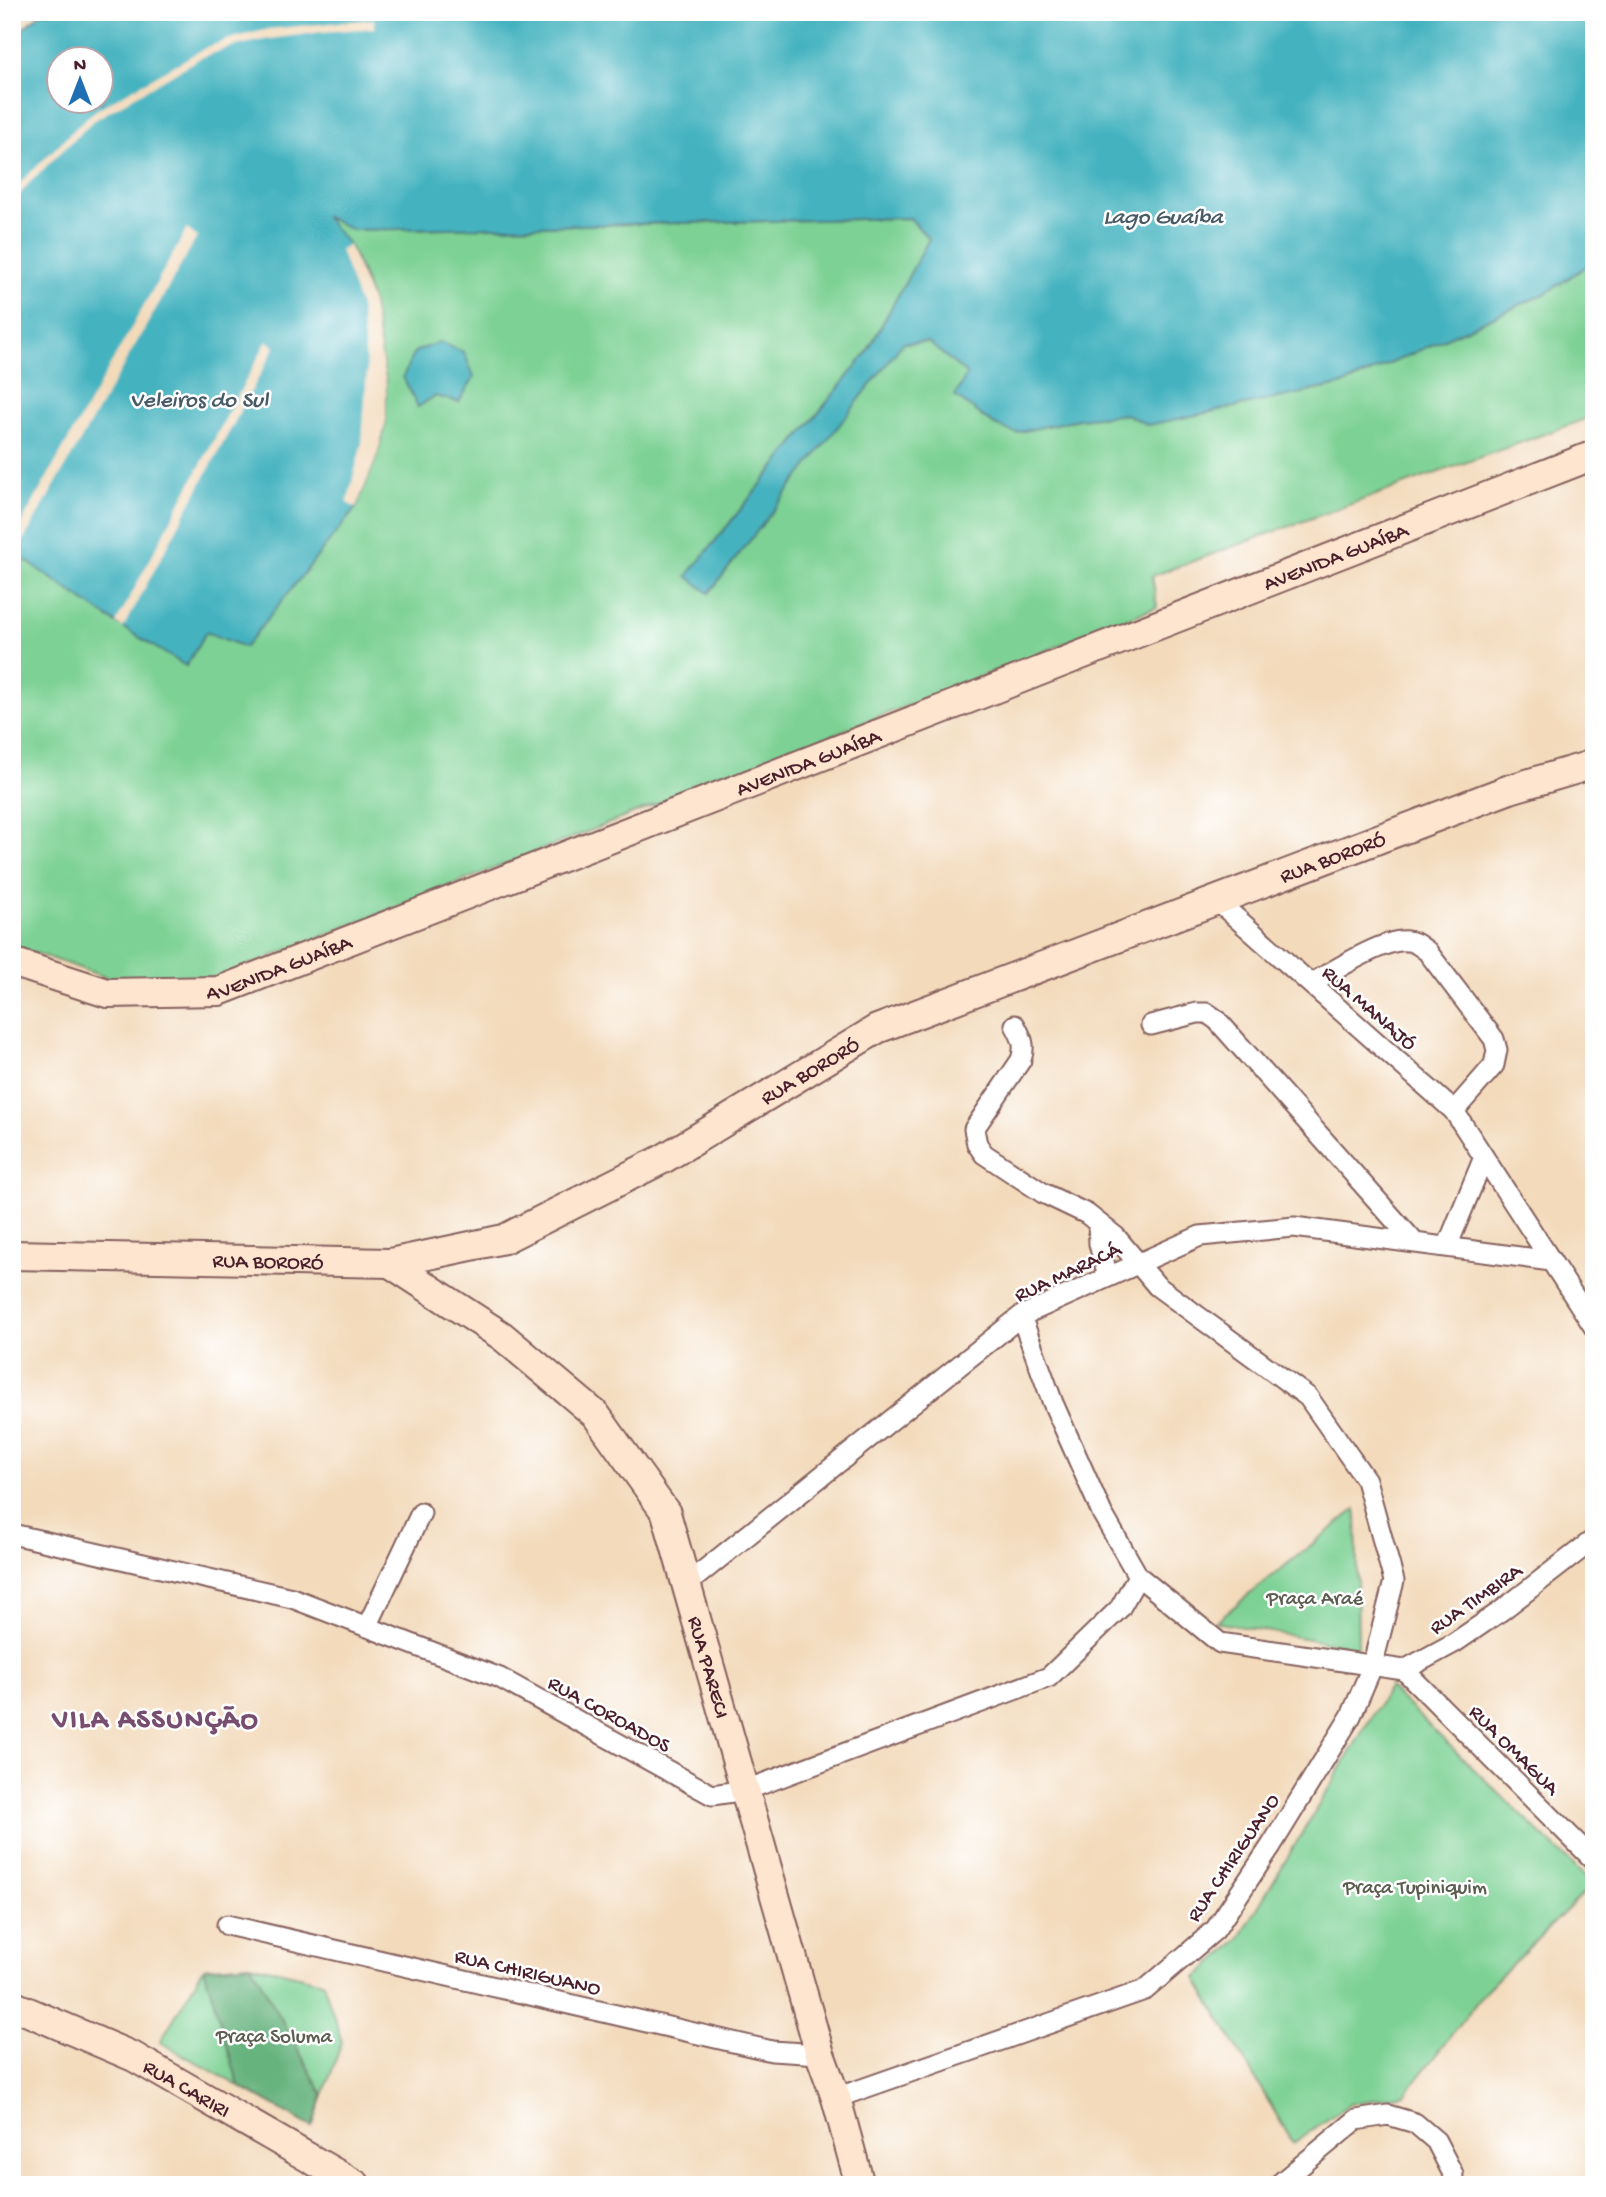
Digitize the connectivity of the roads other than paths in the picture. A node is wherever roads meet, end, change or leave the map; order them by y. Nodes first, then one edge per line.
1 (1594, 455) edge
2 (1594, 764) edge
3 (1216, 900) junction
4 (12, 962) edge
5 (1311, 984) junction
6 (1015, 1025) dead end
7 (1151, 1025) dead end
8 (1454, 1111) junction
9 (1484, 1157) junction
10 (1098, 1223) junction
11 (1415, 1243) junction
12 (1447, 1247) junction
13 (12, 1255) edge
14 (1552, 1261) junction
15 (390, 1263) junction
16 (1138, 1263) junction
17 (1108, 1277) junction
18 (1021, 1316) junction
19 (1594, 1326) edge
20 (421, 1513) dead end
21 (12, 1534) edge
22 (1594, 1539) edge
23 (1138, 1576) junction
24 (687, 1584) junction
25 (367, 1627) junction
26 (1372, 1667) junction
27 (1404, 1670) junction
28 (746, 1790) junction
29 (1594, 1860) edge
30 (227, 1925) dead end
31 (12, 2005) edge
32 (820, 2054) junction
33 (836, 2098) junction
34 (356, 2185) edge
35 (860, 2185) edge
36 (1278, 2185) edge
37 (1452, 2185) edge

1 - 4 street, AVENIDA GUAÍBA
2 - 3 street, RUA BORORÓ
3 - 5 street, RUA MANAJÓ
3 - 15 street, RUA BORORÓ
5 - 8 street, RUA MANAJÓ
5 - 8 street
6 - 10 street
7 - 11 street
8 - 9 street, RUA MANAJÓ
9 - 12 street
9 - 14 street, RUA MANAJÓ
10 - 16 street
10 - 17 street
11 - 12 street, RUA MARACÁ
11 - 16 street, RUA MARACÁ
12 - 14 street, RUA MARACÁ
13 - 15 street, RUA BORORÓ
14 - 19 street, RUA MANAJÓ
15 - 24 street, RUA PARECI
16 - 17 street, RUA MARACÁ
16 - 26 street
17 - 18 street, RUA MARACÁ
18 - 23 street
18 - 24 street, RUA MARACÁ
20 - 25 street
21 - 25 street, RUA COROADOS
22 - 27 street, RUA TIMBIRA
23 - 26 street
23 - 28 street, RUA COROADOS
24 - 28 street, RUA PARECI
25 - 28 street, RUA COROADOS
26 - 27 street
26 - 33 street, RUA CHIRIGUANO
27 - 29 street, RUA OMAGUA
28 - 32 street, RUA PARECI
30 - 32 street, RUA CHIRIGUANO
31 - 34 street, RUA CARIRI
32 - 33 street, RUA PARECI
33 - 35 street, RUA PARECI
36 - 37 street

